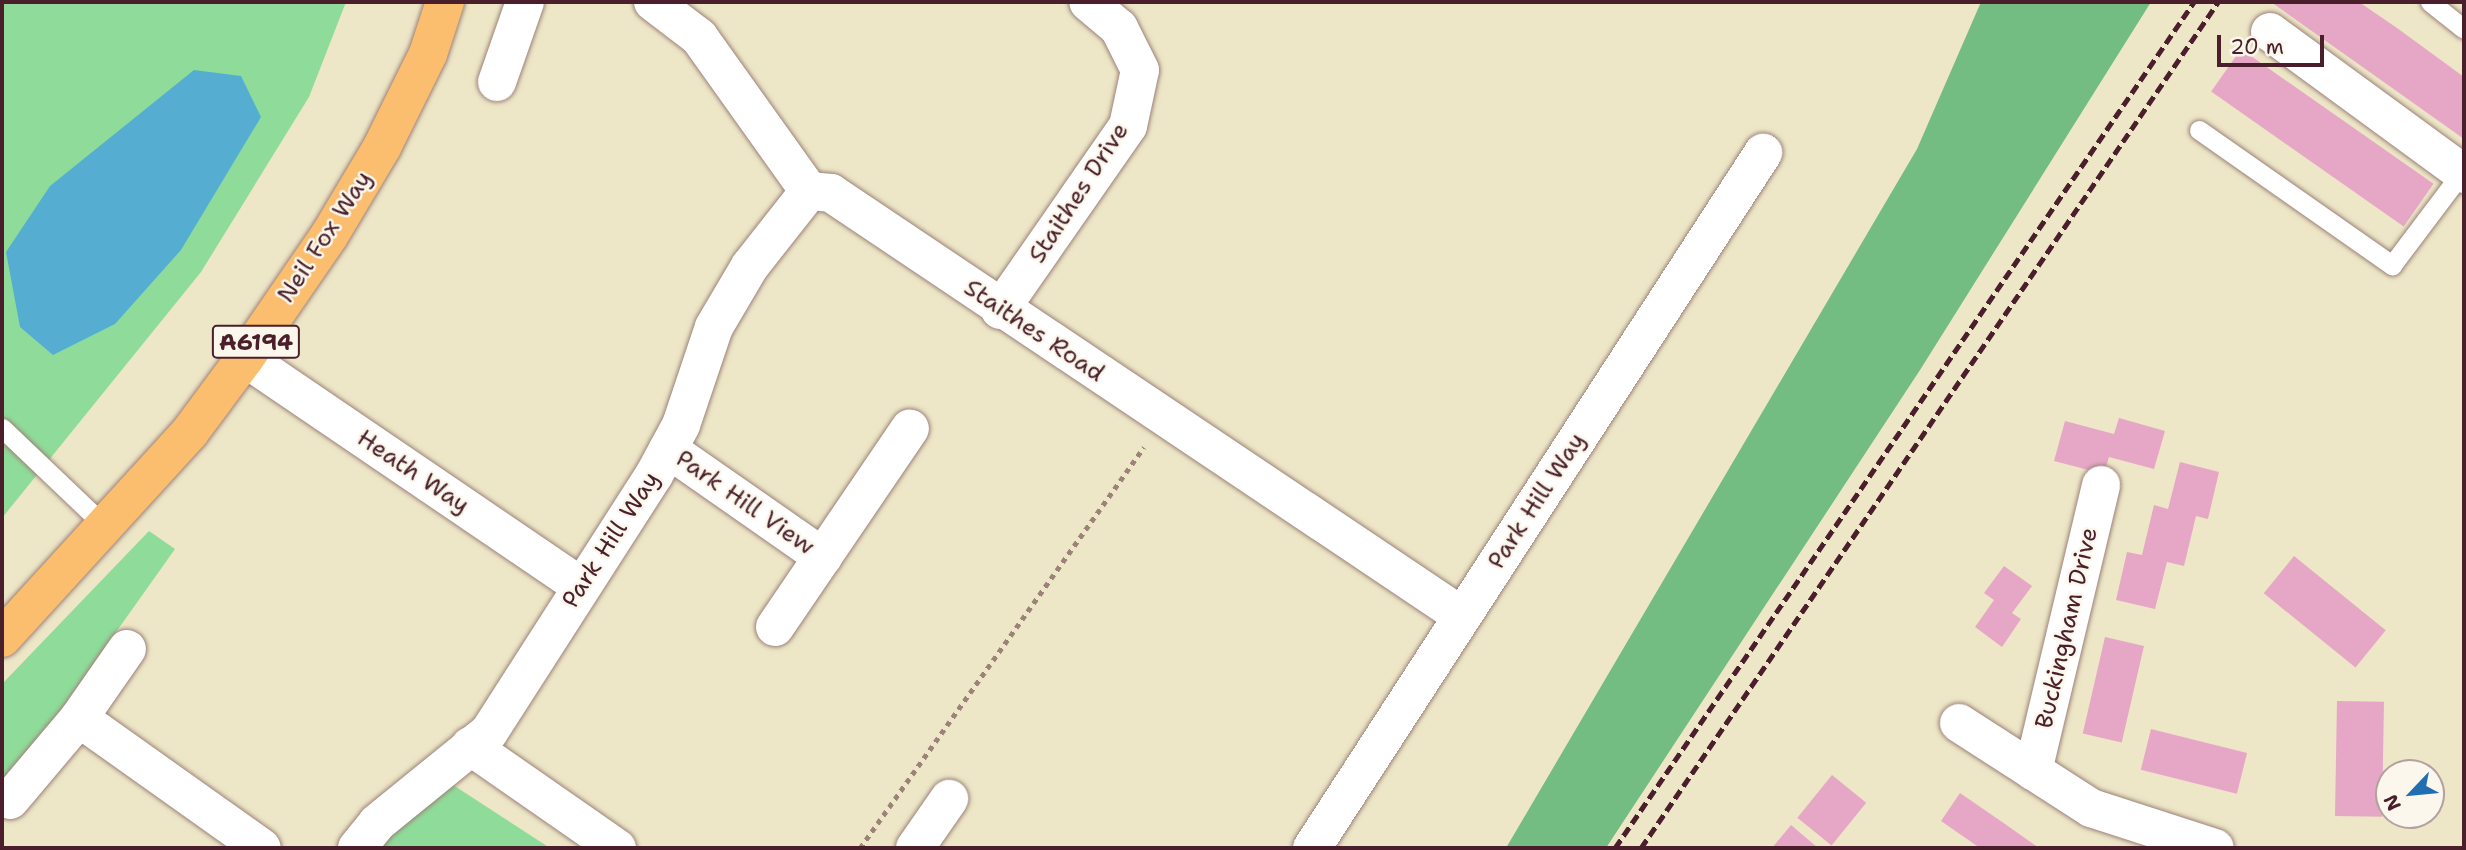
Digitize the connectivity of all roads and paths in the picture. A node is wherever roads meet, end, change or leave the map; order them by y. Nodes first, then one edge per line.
1 (444, 2) edge
2 (525, 2) edge
3 (653, 2) edge
4 (1088, 2) edge
5 (2430, 2) edge
6 (2464, 29) edge
7 (2270, 33) dead end
8 (497, 82) dead end
9 (2199, 130) dead end
10 (1763, 153) dead end
11 (2463, 173) edge
12 (810, 191) junction
13 (1000, 310) junction
14 (245, 358) junction
15 (1164, 418) junction
16 (2, 428) edge
17 (910, 428) dead end
18 (668, 449) junction
19 (2101, 485) dead end
20 (106, 527) junction
21 (823, 557) junction
22 (581, 586) junction
23 (1462, 616) junction
24 (775, 627) dead end
25 (2, 638) edge
26 (127, 649) dead end
27 (79, 718) junction
28 (1959, 723) dead end
29 (470, 746) junction
30 (2033, 771) junction
31 (949, 799) dead end
32 (10, 800) dead end
33 (262, 848) edge
34 (357, 848) edge
35 (617, 848) edge
36 (860, 848) edge
37 (915, 848) edge
38 (1312, 848) edge
39 (2215, 848) edge

1 - 14 main road, Neil Fox Way / A6194
2 - 8 street
3 - 12 street
4 - 13 street, Staithes Drive
5 - 6 lane
7 - 11 street
9 - 11 lane
10 - 23 street, Park Hill Way
12 - 13 street, Staithes Road
12 - 18 street, Park Hill Way
13 - 15 street, Staithes Road
14 - 20 main road, Neil Fox Way / A6194
14 - 22 street, Heath Way
15 - 23 street, Staithes Road
15 - 36 path
16 - 20 lane
17 - 21 street, Park Hill View
18 - 21 street, Park Hill View
18 - 22 street, Park Hill Way
19 - 30 street, Buckingham Drive
20 - 25 main road, Neil Fox Way / A6194
21 - 24 street, Park Hill View
22 - 29 street, Park Hill Way
23 - 38 street, Park Hill Way
26 - 27 street
27 - 32 street
27 - 33 street
28 - 30 street
29 - 34 street, Park Hill Way
29 - 35 street
30 - 39 street
31 - 37 street

